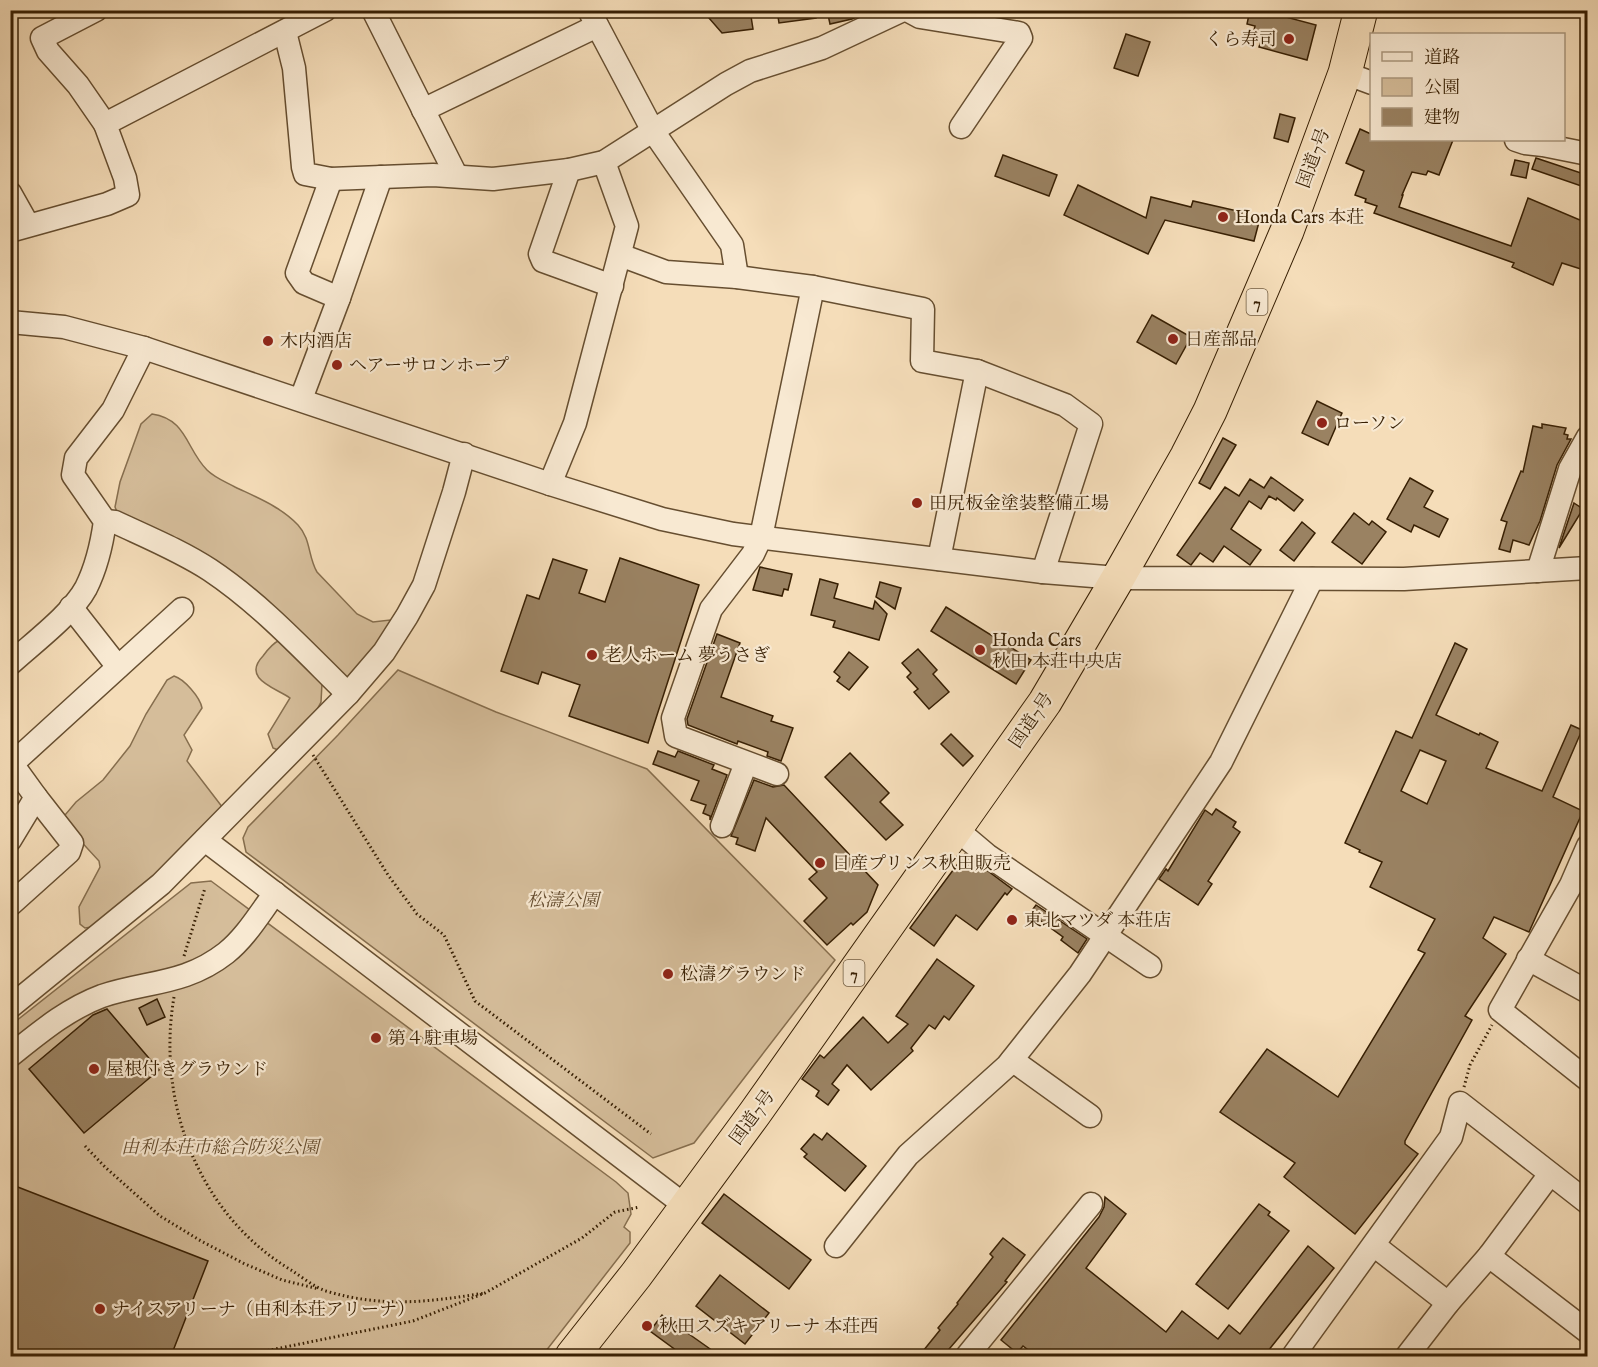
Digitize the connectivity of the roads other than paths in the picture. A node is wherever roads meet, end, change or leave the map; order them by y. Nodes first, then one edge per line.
1 (96, 10) edge
2 (325, 10) edge
3 (373, 10) edge
4 (905, 10) edge
5 (1361, 10) edge
6 (593, 18) edge
7 (285, 32) junction
8 (1358, 78) edge
9 (423, 110) junction
10 (105, 124) junction
11 (960, 127) dead end
12 (653, 131) junction
13 (1519, 141) edge
14 (1587, 154) edge
15 (604, 162) junction
16 (569, 170) junction
17 (456, 175) junction
18 (381, 177) junction
19 (331, 180) junction
20 (10, 193) edge
21 (19, 228) edge
22 (620, 255) junction
23 (737, 277) junction
24 (612, 286) junction
25 (813, 287) junction
26 (339, 298) junction
27 (10, 322) edge
28 (144, 348) junction
29 (977, 371) junction
30 (301, 399) junction
31 (1587, 437) edge
32 (464, 454) junction
33 (550, 484) junction
34 (105, 521) junction
35 (761, 537) junction
36 (939, 559) junction
37 (1587, 568) edge
38 (1538, 571) junction
39 (1043, 572) junction
40 (1118, 578) junction
41 (1312, 579) junction
42 (71, 607) junction
43 (182, 609) dead end
44 (10, 664) edge
45 (118, 668) junction
46 (348, 694) junction
47 (746, 762) junction
48 (11, 763) edge
49 (777, 774) dead end
50 (36, 797) junction
51 (722, 826) dead end
52 (956, 828) junction
53 (10, 840) edge
54 (205, 840) junction
55 (1587, 846) edge
56 (275, 893) junction
57 (10, 905) edge
58 (1105, 936) junction
59 (1528, 959) junction
60 (1150, 966) dead end
61 (1587, 992) edge
62 (10, 1007) edge
63 (10, 1056) edge
64 (1012, 1060) junction
65 (1587, 1080) edge
66 (1089, 1116) dead end
67 (1550, 1174) junction
68 (1587, 1203) edge
69 (1091, 1204) dead end
70 (687, 1206) junction
71 (1374, 1245) junction
72 (836, 1246) dead end
73 (1489, 1256) junction
74 (1448, 1304) junction
75 (1585, 1325) edge
76 (572, 1356) edge
77 (967, 1356) edge
78 (1293, 1356) edge
79 (1407, 1356) edge

1 - 10 street
2 - 7 street
3 - 9 street
4 - 11 street
4 - 12 street
5 - 8 highway, 国道7号 / 7
6 - 9 street
6 - 12 street
7 - 10 street
7 - 19 street
8 - 40 highway, 国道7号 / 7
9 - 17 street
10 - 21 street
12 - 15 street
12 - 23 street
13 - 14 street
15 - 16 street
15 - 22 street
16 - 17 street
16 - 24 street
17 - 18 street
18 - 19 street
18 - 26 street
19 - 26 street
20 - 21 street
22 - 23 street
22 - 24 street
23 - 25 street
24 - 33 street
25 - 29 street
25 - 35 street
26 - 30 street
27 - 28 street
28 - 30 street
28 - 34 street
29 - 36 street
29 - 39 street
30 - 32 street
31 - 38 street
32 - 33 street
32 - 46 street
33 - 35 street
34 - 42 street
34 - 46 street
35 - 36 street
35 - 47 street
36 - 39 street
37 - 38 street
38 - 41 street
39 - 40 street
40 - 41 street
40 - 52 highway, 国道7号 / 7
41 - 58 street
42 - 44 street
42 - 45 street
43 - 45 street
45 - 48 street
46 - 54 street
47 - 49 street
47 - 51 street
48 - 50 street
50 - 53 street
50 - 57 street
52 - 58 street
52 - 70 highway, 国道7号 / 7
54 - 56 street
54 - 62 street
55 - 59 street
56 - 63 street
56 - 70 street
58 - 60 street
58 - 64 street
59 - 61 street
59 - 65 street
64 - 66 street
64 - 72 street
67 - 68 street
67 - 71 street
67 - 73 street
69 - 77 street
70 - 76 highway, 国道7号 / 7
71 - 74 street
71 - 78 street
73 - 74 street
73 - 75 street
74 - 79 street

